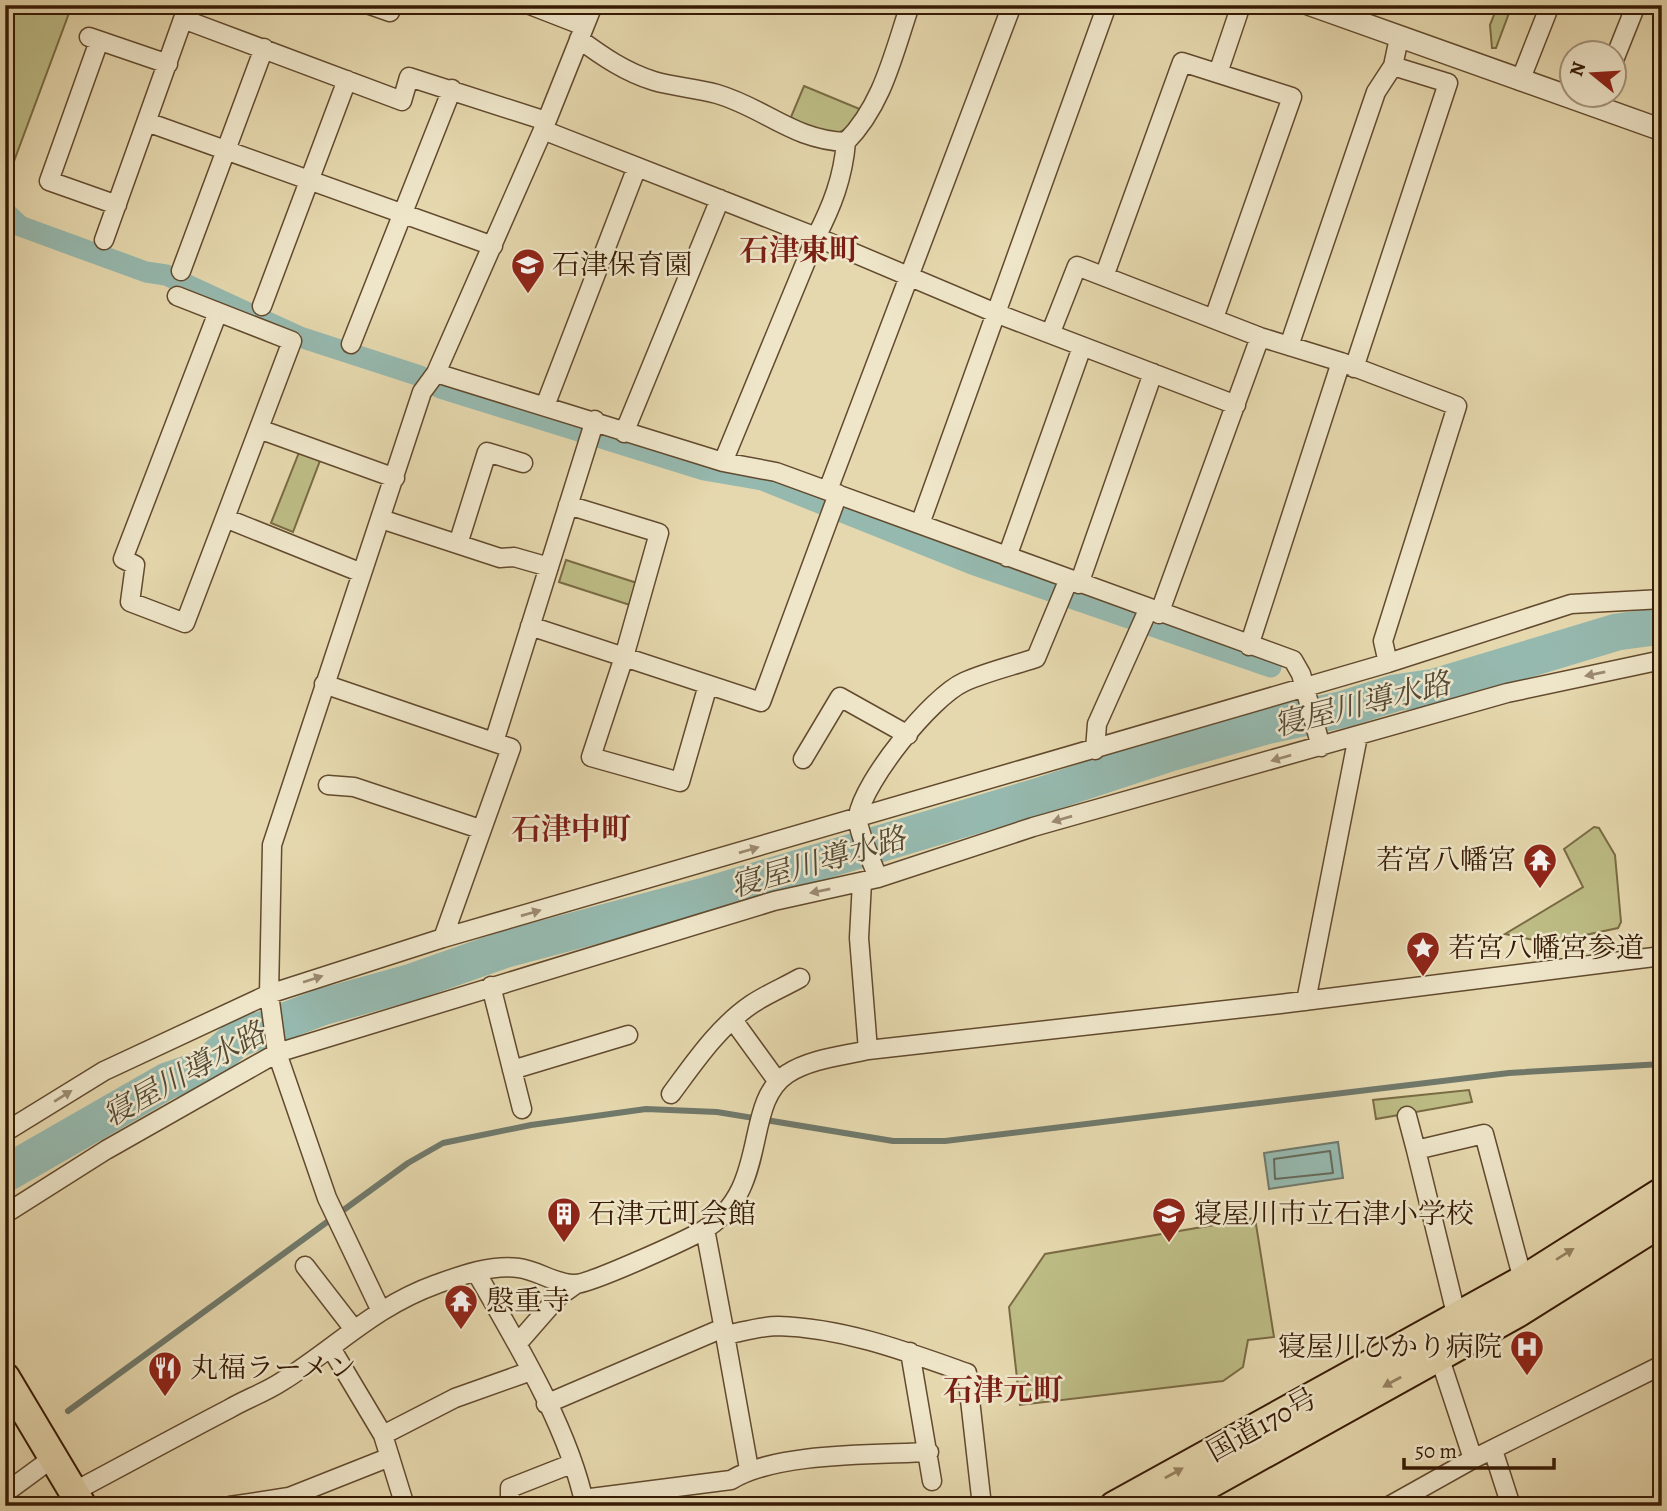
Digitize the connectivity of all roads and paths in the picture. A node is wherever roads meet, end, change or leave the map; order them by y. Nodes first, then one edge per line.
1 (370, 5) edge
2 (530, 5) edge
3 (593, 5) edge
4 (910, 5) edge
5 (1012, 5) edge
6 (1107, 5) edge
7 (1241, 5) edge
8 (1311, 5) edge
9 (1550, 5) edge
10 (1636, 5) edge
11 (390, 12) dead end
12 (582, 33) junction
13 (1399, 38) junction
14 (1623, 38) edge
15 (264, 48) junction
16 (168, 64) junction
17 (1393, 66) junction
18 (1218, 73) junction
19 (347, 79) junction
20 (1520, 81) junction
21 (452, 89) junction
22 (1558, 91) edge
23 (1613, 108) edge
24 (147, 122) junction
25 (545, 126) junction
26 (1662, 130) edge
27 (846, 142) junction
28 (226, 149) junction
29 (637, 167) junction
30 (310, 178) junction
31 (720, 199) junction
32 (117, 205) junction
33 (404, 211) junction
34 (816, 237) junction
35 (104, 240) dead end
36 (493, 246) junction
37 (181, 271) dead end
38 (1105, 274) junction
39 (910, 278) junction
40 (177, 296) dead end
41 (262, 306) dead end
42 (218, 312) junction
43 (998, 314) junction
44 (1214, 318) junction
45 (1051, 332) junction
46 (1260, 337) junction
47 (351, 344) dead end
48 (1289, 346) junction
49 (1082, 347) junction
50 (1348, 365) junction
51 (436, 373) junction
52 (1153, 373) junction
53 (1236, 405) junction
54 (545, 406) junction
55 (595, 420) junction
56 (259, 429) junction
57 (624, 433) junction
58 (723, 462) junction
59 (523, 463) dead end
60 (395, 478) junction
61 (833, 501) junction
62 (568, 505) junction
63 (225, 518) junction
64 (380, 519) junction
65 (920, 524) junction
66 (458, 544) junction
67 (1007, 557) junction
68 (549, 568) junction
69 (362, 573) junction
70 (1074, 582) junction
71 (1662, 599) edge
72 (1148, 617) junction
73 (530, 626) junction
74 (1249, 646) junction
75 (624, 657) junction
76 (1662, 660) edge
77 (1388, 663) junction
78 (324, 684) junction
79 (708, 685) junction
80 (1305, 689) junction
81 (908, 735) junction
82 (1358, 736) junction
83 (495, 742) junction
84 (1320, 744) junction
85 (1095, 750) junction
86 (803, 759) dead end
87 (328, 785) dead end
88 (858, 822) junction
89 (480, 829) junction
90 (872, 876) junction
91 (443, 938) junction
92 (1662, 956) edge
93 (800, 978) dead end
94 (491, 986) junction
95 (270, 998) junction
96 (1306, 1001) junction
97 (733, 1020) junction
98 (628, 1035) dead end
99 (277, 1049) junction
100 (868, 1050) junction
101 (512, 1070) junction
102 (778, 1082) junction
103 (671, 1094) dead end
104 (522, 1109) dead end
105 (1407, 1116) dead end
106 (5, 1132) edge
107 (1416, 1150) junction
108 (1662, 1192) edge
109 (5, 1214) edge
110 (1662, 1222) edge
111 (705, 1229) junction
112 (305, 1266) dead end
113 (476, 1272) junction
114 (1523, 1280) junction
115 (575, 1284) junction
116 (380, 1309) junction
117 (1457, 1318) junction
118 (353, 1328) junction
119 (724, 1331) junction
120 (517, 1344) junction
121 (331, 1348) junction
122 (910, 1352) junction
123 (1439, 1356) junction
124 (1662, 1365) edge
125 (531, 1371) junction
126 (5, 1377) edge
127 (546, 1404) junction
128 (383, 1435) junction
129 (1493, 1450) junction
130 (929, 1452) junction
131 (54, 1457) junction
132 (390, 1457) junction
133 (1473, 1460) junction
134 (571, 1464) junction
135 (749, 1469) junction
136 (932, 1481) dead end
137 (5, 1493) edge
138 (78, 1499) edge
139 (584, 1503) edge
140 (230, 1506) edge
141 (405, 1506) edge
142 (510, 1506) edge
143 (982, 1506) edge
144 (1114, 1506) edge
145 (1170, 1506) edge
146 (1389, 1506) edge
147 (1511, 1506) edge

1 - 11 street
2 - 12 street
3 - 12 street
4 - 27 street
5 - 39 street
6 - 43 street
7 - 18 street
8 - 13 street
9 - 20 street
10 - 14 street
12 - 25 street
12 - 27 street
13 - 17 street
13 - 20 street
15 - 16 street
15 - 19 street
15 - 28 street
16 - 24 street
16 - 32 street
17 - 48 street
17 - 50 street
18 - 38 street
18 - 44 street
19 - 21 street
19 - 30 street
20 - 22 street
21 - 25 street
21 - 33 street
23 - 26 street
24 - 28 street
24 - 32 street
25 - 29 street
25 - 36 street
27 - 34 street
28 - 30 street
28 - 37 street
29 - 31 street
29 - 54 street
30 - 33 street
30 - 41 street
31 - 34 street
31 - 57 street
32 - 35 street
33 - 36 street
33 - 47 street
34 - 39 street
34 - 58 street
36 - 51 street
38 - 44 street
38 - 45 street
39 - 43 street
39 - 61 street
40 - 42 street
42 - 56 street
42 - 63 street
43 - 45 street
43 - 65 street
44 - 46 street
45 - 49 street
46 - 48 street
46 - 53 street
48 - 50 street
49 - 52 street
49 - 67 street
50 - 74 street
50 - 77 street
51 - 54 street
51 - 60 street
52 - 53 street
52 - 70 street
53 - 72 street
54 - 55 street
55 - 57 street
55 - 62 street
56 - 60 street
56 - 63 street
57 - 58 street
58 - 61 street
59 - 66 street
60 - 64 street
61 - 65 street
61 - 79 street
62 - 68 street
62 - 75 street
63 - 69 street
64 - 66 street
64 - 69 street
65 - 67 street
66 - 68 street
67 - 70 street
68 - 73 street
69 - 78 street
70 - 72 street
70 - 81 street
71 - 77 street
72 - 74 street
72 - 85 street
73 - 75 street
73 - 83 street
74 - 80 street
75 - 79 street
75 - 79 street
76 -> 82 street
77 - 80 street
78 - 83 street
78 - 95 street
80 - 84 street
80 - 85 street
81 - 86 street
81 - 88 street
82 - 84 street
82 - 96 street
83 - 89 street
84 -> 90 street
85 - 88 street
87 - 89 street
88 - 90 street
91 -> 88 street
89 - 91 street
90 -> 94 street
90 - 100 street
95 -> 91 street
92 - 96 street
93 - 97 street
94 - 99 street
94 - 101 street
95 - 99 street
106 -> 95 street
96 - 100 street
97 - 102 street
97 - 103 street
98 - 101 street
99 - 109 street
99 - 116 street
100 - 102 street
101 - 104 street
102 - 111 street
105 - 107 street
107 - 114 street
107 - 117 street
114 -> 108 highway, 国道170号
110 - 123 highway, 国道170号
111 - 115 street
111 - 119 street
112 - 118 street
113 - 115 street
113 - 116 street
113 - 120 street
114 - 117 highway, 国道170号
115 - 120 street
116 - 118 street
144 -> 117 highway, 国道170号
118 - 121 street
119 - 122 street
119 - 127 street
119 - 135 street
120 - 125 street
121 - 128 street
121 - 138 street
122 - 130 street
122 - 143 street
123 - 133 street
123 -> 145 highway, 国道170号
124 - 129 street
125 - 127 street
125 - 128 street
126 - 131 highway
127 - 134 street
128 - 132 street
129 - 133 street
129 - 147 street
130 - 135 street
130 - 136 street
131 - 137 street
131 - 138 highway
132 - 140 street
132 - 141 street
133 - 146 street
134 - 139 street
134 - 142 street
135 - 139 street

